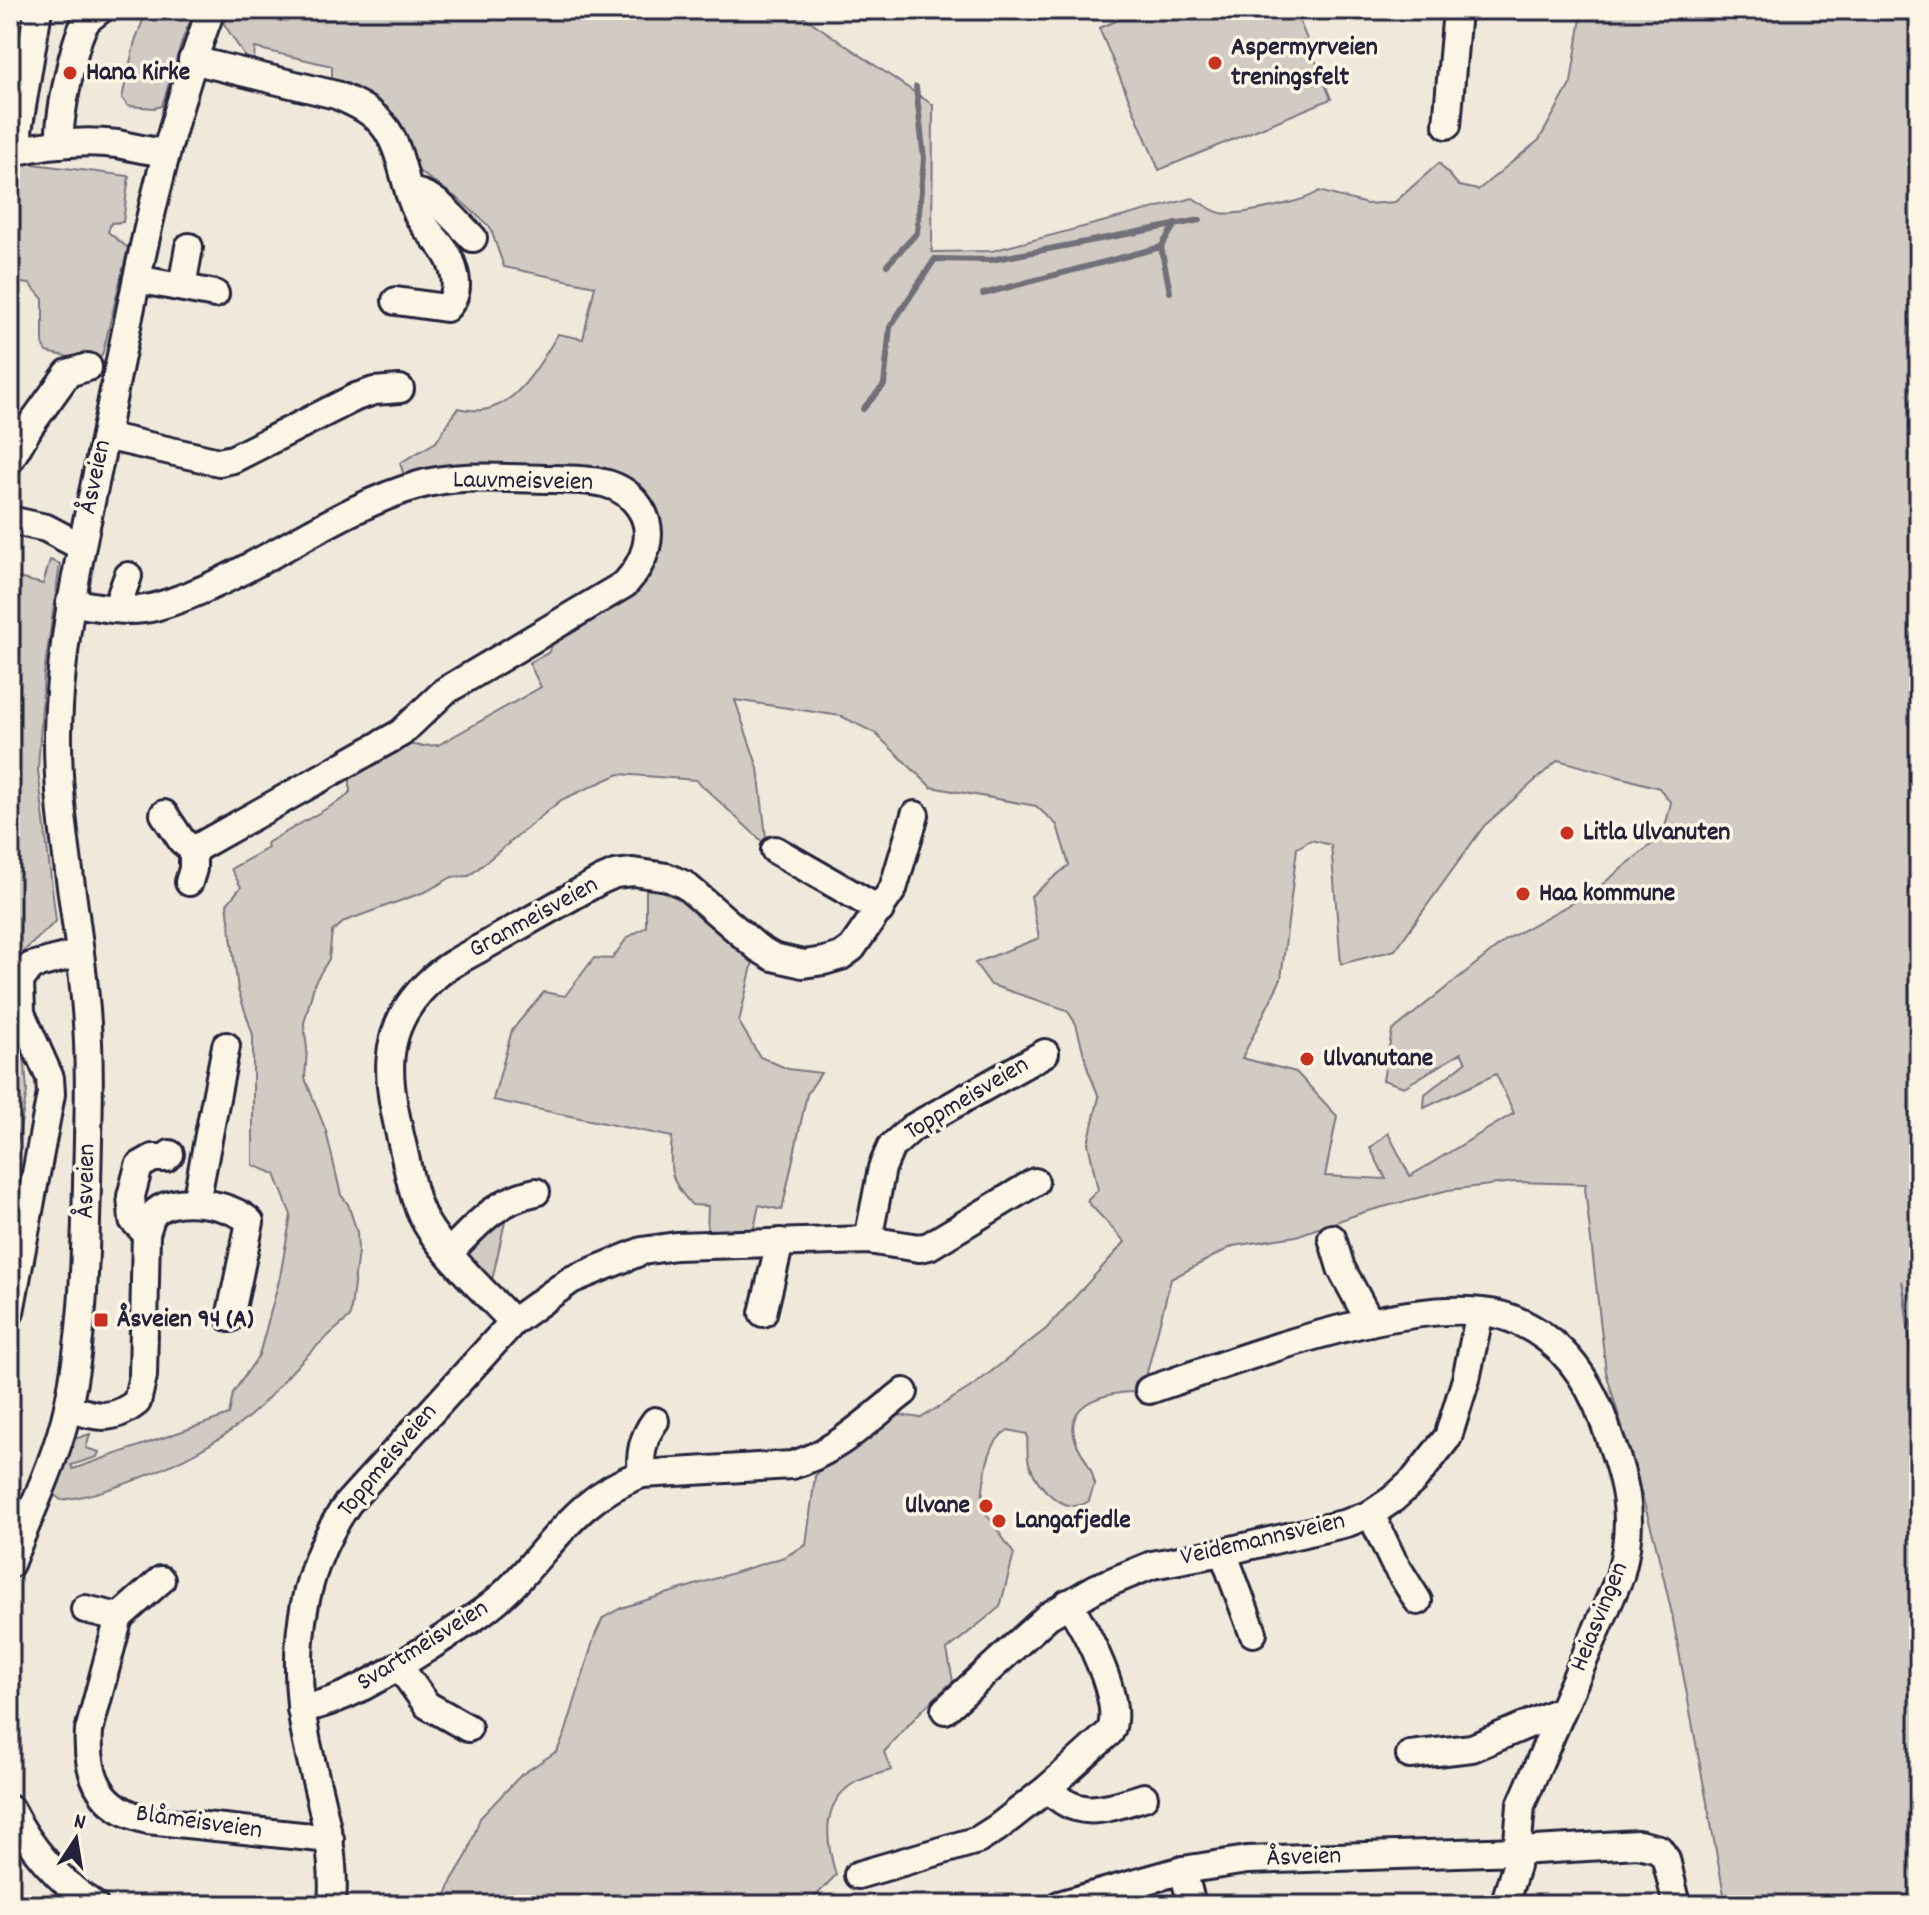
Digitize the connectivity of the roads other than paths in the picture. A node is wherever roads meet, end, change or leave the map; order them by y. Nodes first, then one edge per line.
1 (38, 10) edge
2 (100, 10) edge
3 (211, 10) edge
4 (1457, 10) edge
5 (192, 60) junction
6 (1447, 125) dead end
7 (60, 144) junction
8 (15, 151) edge
9 (166, 152) junction
10 (409, 192) junction
11 (473, 238) dead end
12 (189, 247) dead end
13 (137, 279) junction
14 (182, 287) junction
15 (215, 294) dead end
16 (396, 301) dead end
17 (88, 367) dead end
18 (400, 389) dead end
19 (105, 436) junction
20 (10, 460) edge
21 (10, 520) edge
22 (80, 546) junction
23 (128, 576) dead end
24 (70, 602) junction
25 (116, 609) junction
26 (164, 814) dead end
27 (915, 815) dead end
28 (193, 850) junction
29 (775, 850) dead end
30 (189, 882) dead end
31 (880, 910) junction
32 (80, 953) junction
33 (226, 1046) dead end
34 (1045, 1053) dead end
35 (170, 1154) dead end
36 (1035, 1182) dead end
37 (536, 1192) dead end
38 (196, 1202) junction
39 (165, 1206) junction
40 (213, 1227) dead end
41 (146, 1233) junction
42 (1332, 1238) dead end
43 (868, 1240) junction
44 (780, 1242) junction
45 (449, 1253) junction
46 (10, 1312) edge
47 (1480, 1312) junction
48 (763, 1313) dead end
49 (230, 1318) dead end
50 (513, 1322) junction
51 (1370, 1322) junction
52 (1149, 1390) dead end
53 (904, 1392) dead end
54 (68, 1408) junction
55 (655, 1421) dead end
56 (642, 1474) junction
57 (1371, 1514) junction
58 (1223, 1552) junction
59 (10, 1564) edge
60 (161, 1580) dead end
61 (1418, 1601) dead end
62 (1068, 1603) junction
63 (85, 1609) dead end
64 (119, 1617) junction
65 (1253, 1633) dead end
66 (399, 1666) junction
67 (301, 1709) junction
68 (945, 1710) dead end
69 (1562, 1710) junction
70 (468, 1728) dead end
71 (1410, 1755) dead end
72 (1048, 1788) junction
73 (1144, 1797) dead end
74 (10, 1809) edge
75 (330, 1839) junction
76 (1518, 1851) junction
77 (1183, 1870) junction
78 (858, 1875) dead end
79 (94, 1905) edge
80 (332, 1905) edge
81 (1059, 1905) edge
82 (1192, 1905) edge
83 (1504, 1905) edge
84 (1677, 1905) edge

1 - 8 street
2 - 7 street
3 - 5 street, Åsveien
4 - 6 street
5 - 9 street, Åsveien
5 - 10 street
7 - 8 street
7 - 9 street
9 - 13 street, Åsveien
10 - 11 street
10 - 16 street
12 - 14 street
13 - 14 street
13 - 19 street, Åsveien
14 - 15 street
17 - 20 street
18 - 19 street
19 - 22 street, Åsveien
21 - 22 street
22 - 24 street, Åsveien
23 - 25 street
24 - 25 street, Lauvmeisveien
24 - 32 street, Åsveien
25 - 28 street, Lauvmeisveien
26 - 28 street
27 - 31 street, Granmeisveien
28 - 30 street
29 - 31 street
31 - 45 street, Granmeisveien
32 - 46 street, Åsveien
32 - 54 street, Åsveien
33 - 38 street
34 - 43 street, Toppmeisveien
35 - 41 street
36 - 43 street, Toppmeisveien
37 - 45 street
38 - 39 street
38 - 49 street
39 - 40 street
39 - 41 street
41 - 54 street
42 - 51 street
43 - 44 street, Toppmeisveien
44 - 48 street
44 - 50 street, Toppmeisveien
45 - 50 street, Granmeisveien
47 - 51 street, Heiasvingen
47 - 57 street, Veidemannsveien
47 - 69 street, Heiasvingen
50 - 67 street, Toppmeisveien
51 - 52 street, Heiasvingen
53 - 56 street, Svartmeisveien
54 - 59 street, Åsveien
55 - 56 street
56 - 66 street, Svartmeisveien
57 - 58 street, Veidemannsveien
57 - 61 street
58 - 62 street, Veidemannsveien
58 - 65 street
60 - 64 street
62 - 68 street, Veidemannsveien
62 - 72 street
63 - 64 street
64 - 75 street, Blåmeisveien
66 - 67 street, Svartmeisveien
66 - 70 street
67 - 75 street, Toppmeisveien
69 - 71 street
69 - 76 street, Heiasvingen
72 - 73 street
72 - 78 street
74 - 79 street
75 - 80 street, Toppmeisveien
76 - 77 street, Åsveien
76 - 83 street, Heiasvingen
76 - 84 street, Åsveien
77 - 81 street, Åsveien
77 - 82 street

